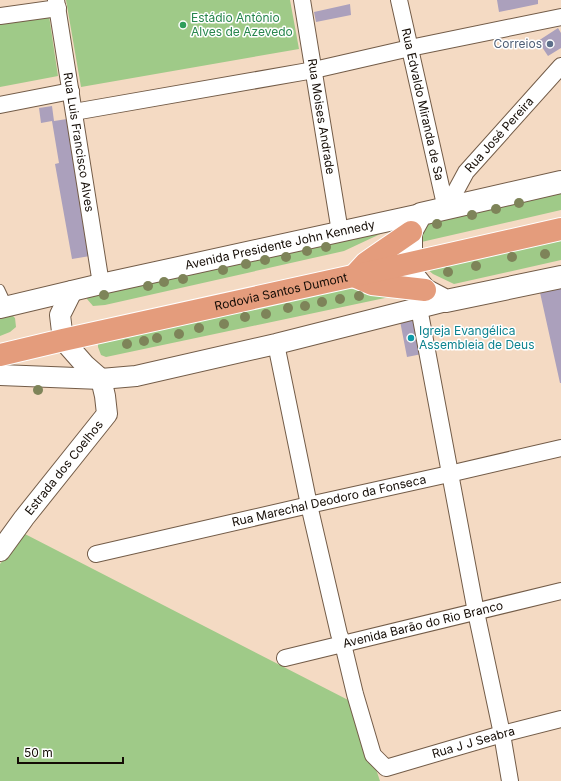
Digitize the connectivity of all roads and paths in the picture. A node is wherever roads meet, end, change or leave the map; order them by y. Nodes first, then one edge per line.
1 (302, 0) edge
2 (399, 0) edge
3 (57, 4) edge
4 (0, 16) edge
5 (561, 17) edge
6 (410, 48) junction
7 (561, 66) edge
8 (314, 70) junction
9 (71, 91) junction
10 (0, 105) edge
11 (74, 112) junction
12 (561, 182) edge
13 (446, 209) junction
14 (416, 223) junction
15 (561, 229) edge
16 (340, 232) junction
17 (412, 263) junction
18 (353, 276) junction
19 (561, 277) edge
20 (101, 284) junction
21 (72, 291) junction
22 (422, 299) junction
23 (3, 301) edge
24 (63, 340) junction
25 (276, 344) junction
26 (0, 355) edge
27 (0, 375) edge
28 (101, 379) junction
29 (561, 448) edge
30 (450, 474) junction
31 (310, 504) junction
32 (0, 551) edge
33 (96, 554) dead end
34 (561, 591) edge
35 (476, 612) junction
36 (343, 644) junction
37 (285, 658) dead end
38 (561, 719) edge
39 (502, 734) junction
40 (510, 781) edge

1 - 8 street, Rua Moises Andrade
2 - 6 street, Rua Edvaldo Miranda de Sa
3 - 4 street
3 - 9 street, Rua Luis Francisco Alves
5 - 6 street
6 - 8 street
6 - 13 street, Rua Edvaldo Miranda de Sa
7 - 13 street, Rua José Pereira
8 - 11 street
8 - 16 street, Rua Moises Andrade
9 - 10 street
9 - 11 street, Rua Luis Francisco Alves
11 - 20 street, Rua Luis Francisco Alves
12 - 13 main road, Avenida Presidente John Kennedy
13 - 14 main road, Avenida Presidente John Kennedy
14 - 16 street, Avenida Presidente John Kennedy
14 - 17 main road
14 - 18 highway
15 - 17 highway, Rodovia Santos Dumont
16 - 20 street, Avenida Presidente John Kennedy
17 - 18 highway, Rodovia Santos Dumont
17 - 22 main road
18 - 22 highway
18 - 24 highway, Rodovia Santos Dumont
19 - 22 main road
20 - 21 street, Avenida Presidente John Kennedy
21 - 23 street, Avenida Presidente John Kennedy
21 - 24 street
22 - 25 street
22 - 30 street
24 - 26 highway, Rodovia Santos Dumont
24 - 28 street
25 - 28 street
25 - 31 street
27 - 28 street
28 - 32 street, Estrada dos Coelhos
29 - 30 street, Rua Marechal Deodoro da Fonseca
30 - 31 street, Rua Marechal Deodoro da Fonseca
30 - 35 street
31 - 33 street, Rua Marechal Deodoro da Fonseca
31 - 36 street
34 - 35 street, Avenida Barão do Rio Branco
35 - 36 street, Avenida Barão do Rio Branco
35 - 39 street
36 - 37 street, Avenida Barão do Rio Branco
36 - 39 street, Rua J J Seabra
38 - 39 street, Rua J J Seabra
39 - 40 street

